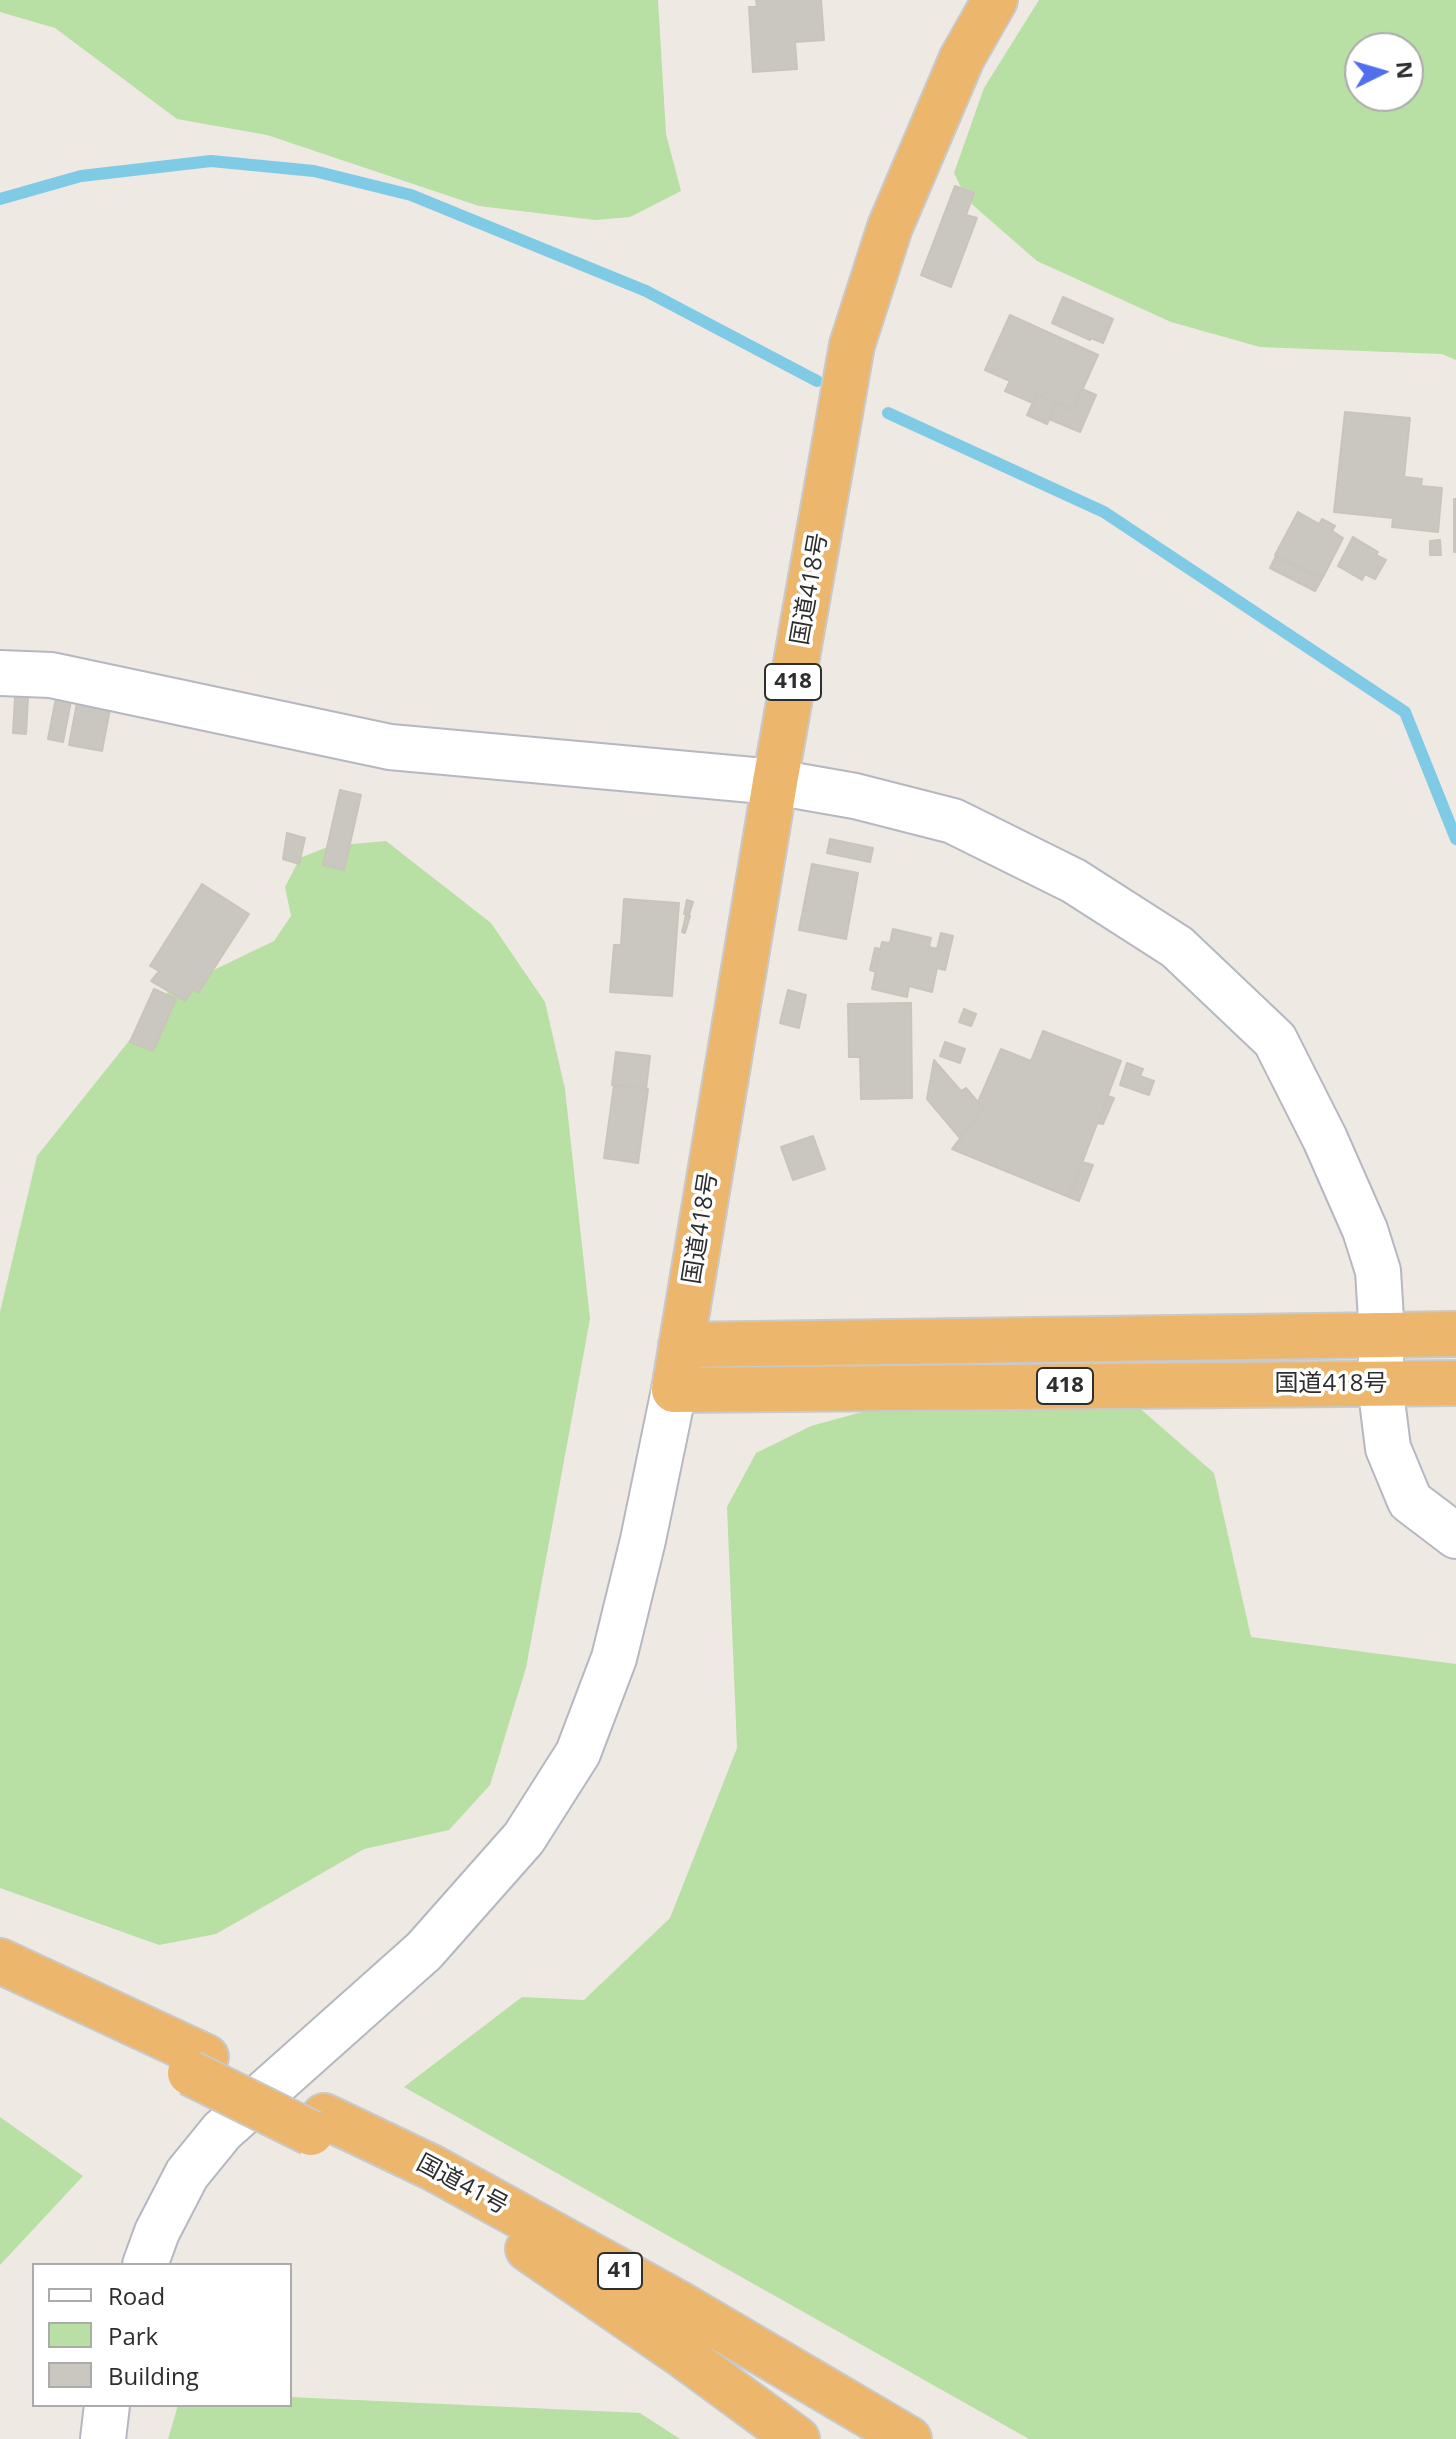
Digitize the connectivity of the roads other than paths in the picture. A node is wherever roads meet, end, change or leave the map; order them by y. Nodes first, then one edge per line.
1 (995, 0) edge
2 (0, 673) edge
3 (775, 782) junction
4 (1456, 1334) edge
5 (1382, 1335) junction
6 (681, 1345) junction
7 (1456, 1383) edge
8 (1380, 1384) junction
9 (674, 1390) junction
10 (1456, 1536) edge
11 (0, 1961) edge
12 (0, 1984) edge
13 (198, 2065) junction
14 (317, 2124) junction
15 (511, 2237) junction
16 (146, 2263) edge
17 (833, 2392) junction
18 (107, 2407) edge
19 (103, 2439) edge
20 (797, 2439) edge
21 (873, 2439) edge
22 (909, 2439) edge
23 (924, 2439) edge

1 - 3 highway, 国道418号 / 418
2 - 3 street
3 - 5 street
3 - 6 highway, 国道418号 / 418
4 - 5 highway, 国道418号 / 418
5 - 6 highway, 国道418号 / 418
5 - 8 street
6 - 9 highway, 国道418号 / 418
7 - 8 highway, 国道418号 / 418
8 - 9 highway, 国道418号 / 418
8 - 10 street
9 - 16 street
11 - 13 highway, 国道41号 / 41
12 - 13 highway, 国道41号 / 41
13 - 14 highway, 国道41号 / 41
14 - 15 highway, 国道41号 / 41
14 - 17 highway, 国道41号 / 41
15 - 20 highway, 41
15 - 21 highway, 国道41号 / 41
17 - 22 highway, 国道41号 / 41
17 - 23 highway, 41
18 - 19 street

